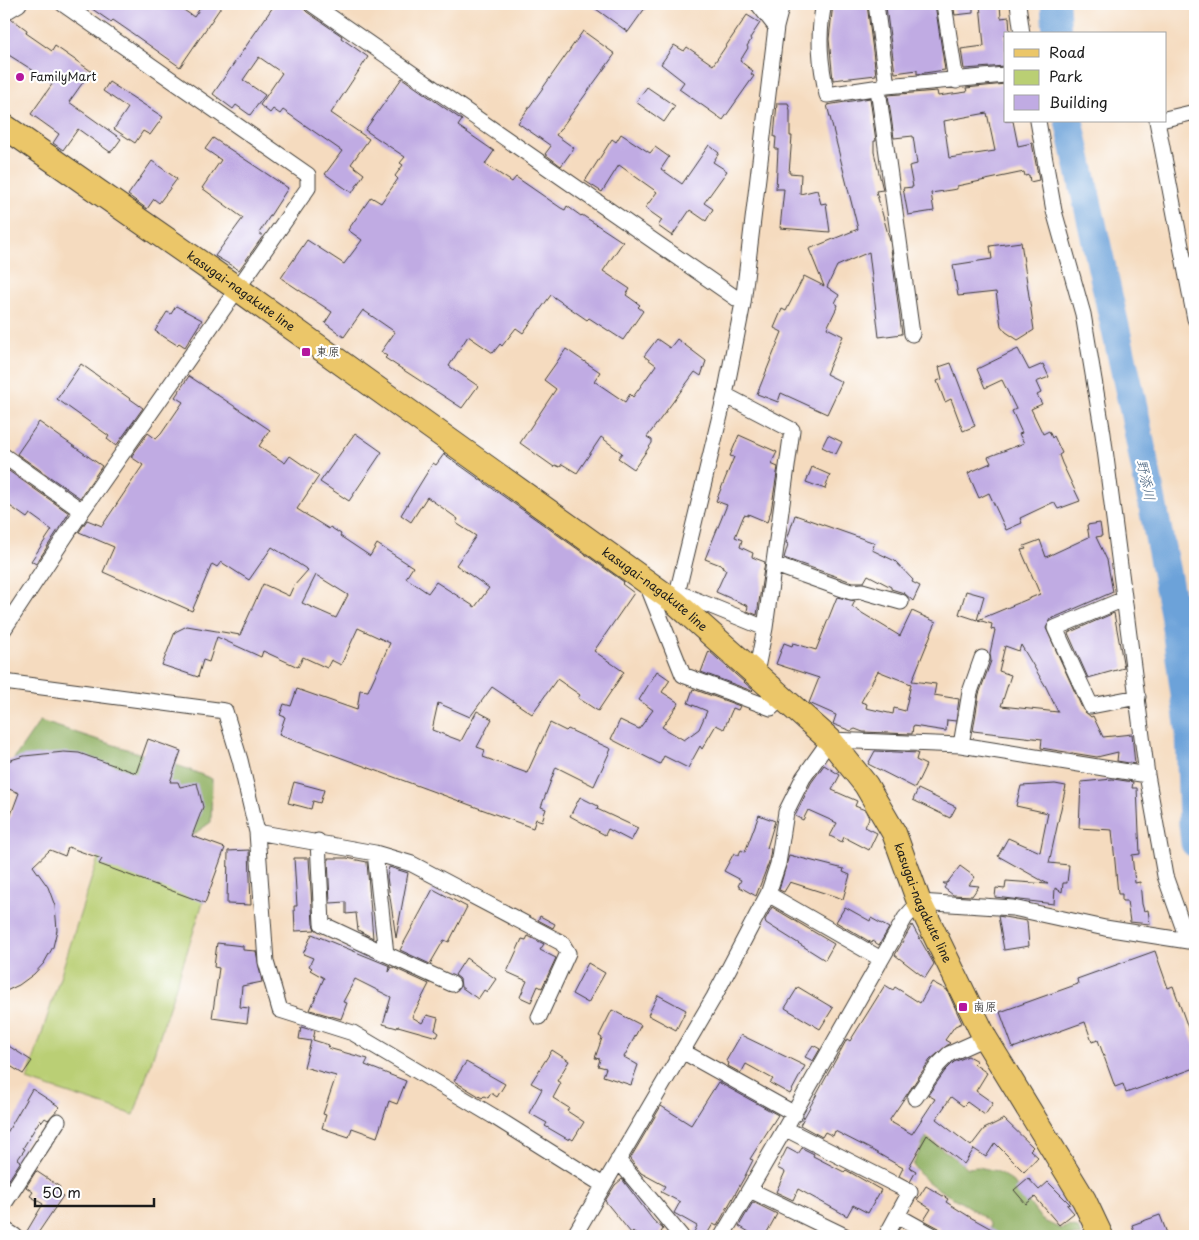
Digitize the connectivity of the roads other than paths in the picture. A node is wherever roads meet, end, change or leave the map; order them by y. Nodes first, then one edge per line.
1 (18, 4) edge
2 (63, 4) edge
3 (312, 4) edge
4 (758, 4) edge
5 (782, 4) edge
6 (824, 4) edge
7 (876, 4) edge
8 (944, 4) edge
9 (1018, 4) edge
10 (4, 13) edge
11 (776, 27) junction
12 (1022, 32) edge
13 (1004, 75) edge
14 (956, 81) junction
15 (883, 88) junction
16 (1195, 112) edge
17 (1166, 119) edge
18 (1038, 122) edge
19 (1157, 122) edge
20 (4, 126) edge
21 (238, 289) junction
22 (743, 303) junction
23 (1195, 319) edge
24 (912, 334) dead end
25 (725, 395) junction
26 (4, 456) edge
27 (82, 511) junction
28 (775, 565) junction
29 (646, 581) junction
30 (677, 598) junction
31 (1124, 599) junction
32 (901, 602) dead end
33 (4, 628) edge
34 (765, 628) junction
35 (982, 658) dead end
36 (754, 672) junction
37 (4, 682) edge
38 (1138, 697) junction
39 (782, 698) junction
40 (830, 740) junction
41 (961, 745) junction
42 (1147, 775) junction
43 (257, 832) junction
44 (318, 841) junction
45 (375, 853) junction
46 (768, 894) junction
47 (919, 902) junction
48 (386, 954) junction
49 (881, 959) junction
50 (452, 984) dead end
51 (539, 1017) dead end
52 (985, 1038) junction
53 (682, 1052) junction
54 (915, 1098) dead end
55 (796, 1114) junction
56 (58, 1121) dead end
57 (786, 1129) junction
58 (618, 1160) junction
59 (603, 1185) junction
60 (750, 1190) junction
61 (4, 1204) edge
62 (898, 1216) junction
63 (4, 1229) edge
64 (15, 1236) edge
65 (574, 1236) edge
66 (682, 1236) edge
67 (722, 1236) edge
68 (845, 1236) edge
69 (886, 1236) edge
70 (934, 1236) edge
71 (1101, 1236) edge

1 - 10 street
2 - 21 street
3 - 22 street
4 - 11 street
5 - 11 street
6 - 15 street
7 - 15 street
8 - 14 street
9 - 12 street
11 - 22 street
13 - 14 street
14 - 15 street
15 - 24 street
16 - 17 street
18 - 31 street
19 - 23 street
20 - 21 main road, kasugai-nagakute line
21 - 27 street
21 - 29 main road, kasugai-nagakute line
22 - 25 street
25 - 28 street
25 - 30 street
26 - 27 street
27 - 33 street
28 - 32 street
28 - 34 street
29 - 30 main road, kasugai-nagakute line
29 - 39 street
30 - 34 street
30 - 36 main road, kasugai-nagakute line
31 - 38 street
31 - 38 street
34 - 36 street
35 - 41 street
36 - 39 main road, kasugai-nagakute line
37 - 43 street
38 - 42 street
39 - 40 main road, kasugai-nagakute line
40 - 41 street
40 - 46 street
40 - 47 main road, kasugai-nagakute line
41 - 42 street
42 - 47 street
43 - 44 street
43 - 59 street
44 - 45 street
44 - 48 street
45 - 48 street
45 - 51 street
46 - 49 street
46 - 53 street
47 - 49 street
47 - 52 main road, kasugai-nagakute line
48 - 50 street
49 - 55 street
52 - 54 street
52 - 71 main road, kasugai-nagakute line
53 - 55 street
53 - 58 street
55 - 57 street
56 - 61 street
57 - 60 street
57 - 62 street
58 - 59 street
58 - 66 street
59 - 65 street
60 - 67 street
60 - 68 street
62 - 69 street
62 - 70 street
63 - 64 street

